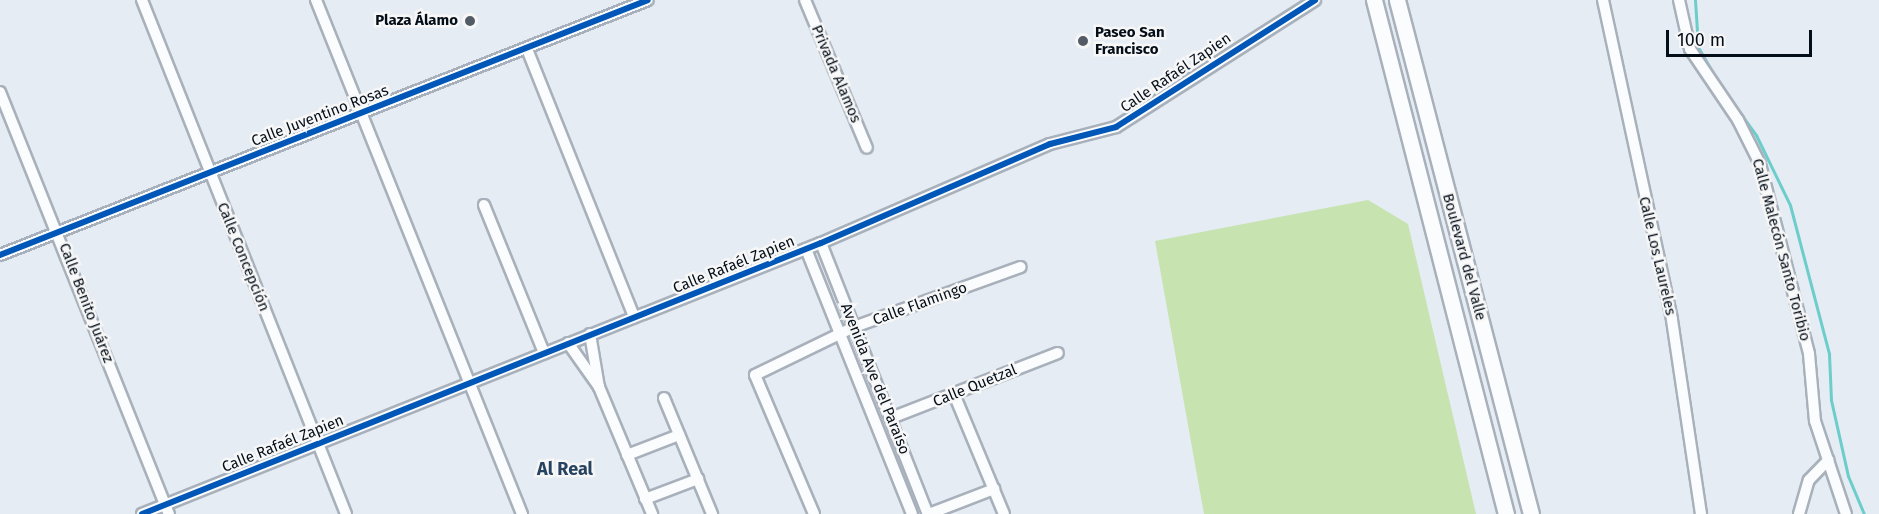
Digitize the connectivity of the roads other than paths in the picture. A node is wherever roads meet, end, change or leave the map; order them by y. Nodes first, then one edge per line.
1 (142, 0) edge
2 (316, 0) edge
3 (648, 0) edge
4 (805, 0) edge
5 (1315, 0) edge
6 (1374, 0) edge
7 (1397, 0) edge
8 (1603, 0) edge
9 (1679, 0) edge
10 (527, 49) junction
11 (0, 92) edge
12 (362, 114) junction
13 (1430, 124) junction
14 (1407, 130) junction
15 (867, 148) dead end
16 (208, 172) junction
17 (484, 205) dead end
18 (58, 232) junction
19 (821, 243) junction
20 (806, 249) junction
21 (0, 255) edge
22 (1021, 267) dead end
23 (634, 317) junction
24 (854, 327) junction
25 (840, 333) junction
26 (590, 334) junction
27 (568, 344) junction
28 (544, 353) junction
29 (1058, 353) dead end
30 (1495, 374) junction
31 (469, 382) junction
32 (1472, 382) junction
33 (599, 387) junction
34 (954, 394) junction
35 (664, 398) dead end
36 (891, 418) junction
37 (679, 435) junction
38 (318, 442) junction
39 (627, 455) junction
40 (1828, 460) junction
41 (698, 479) junction
42 (994, 489) junction
43 (645, 499) junction
44 (167, 509) edge
45 (142, 514) edge
46 (346, 514) edge
47 (522, 514) edge
48 (652, 514) edge
49 (712, 514) edge
50 (814, 514) edge
51 (912, 514) edge
52 (929, 514) edge
53 (1004, 514) edge
54 (1506, 514) edge
55 (1531, 514) edge
56 (1701, 514) edge
57 (1799, 514) edge
58 (1846, 514) edge

1 - 16 street, Calle Concepción
2 - 12 street
3 - 10 street, Calle Juventino Rosas
4 - 15 street, Privada Alamos
5 - 19 street, Calle Rafaél Zapien
6 - 14 street, Boulevard del Valle
7 - 13 street, Boulevard del Valle
8 - 56 street, Calle Los Laureles
9 - 40 street, Calle Malecón Santo Toribio
10 - 12 street, Calle Juventino Rosas
10 - 23 street
11 - 18 street, Calle Benito Juárez
12 - 16 street, Calle Juventino Rosas
12 - 31 street
13 - 14 street
13 - 30 street, Boulevard del Valle
14 - 32 street, Boulevard del Valle
16 - 18 street, Calle Juventino Rosas
16 - 38 street, Calle Concepción
17 - 28 street
18 - 21 street, Calle Juventino Rosas
18 - 44 street, Calle Benito Juárez
19 - 20 street, Calle Rafaél Zapien
19 - 24 street, Avenida Ave del Paraíso
20 - 23 street, Calle Rafaél Zapien
20 - 25 street, Avenida Ave del Paraíso
22 - 24 street, Calle Flamingo
23 - 26 street, Calle Rafaél Zapien
24 - 25 street, Calle Flamingo
24 - 36 street, Avenida Ave del Paraíso
25 - 50 street, Calle Flamingo
25 - 51 street, Avenida Ave del Paraíso
26 - 27 street, Calle Rafaél Zapien
26 - 33 street
27 - 28 street, Calle Rafaél Zapien
27 - 33 street
28 - 31 street, Calle Rafaél Zapien
29 - 34 street, Calle Quetzal
30 - 32 street
30 - 55 street, Boulevard del Valle
31 - 38 street, Calle Rafaél Zapien
31 - 47 street
32 - 54 street, Boulevard del Valle
33 - 39 street
34 - 36 street, Calle Quetzal
34 - 42 street
35 - 37 street
36 - 52 street, Avenida Ave del Paraíso
37 - 39 street
37 - 41 street
38 - 44 street, Calle Rafaél Zapien
38 - 46 street, Calle Concepción
39 - 43 street
40 - 57 street
40 - 58 street, Calle Malecón Santo Toribio
41 - 43 street
41 - 49 street
42 - 52 street
42 - 53 street
43 - 48 street
44 - 45 street, Calle Rafaél Zapien

